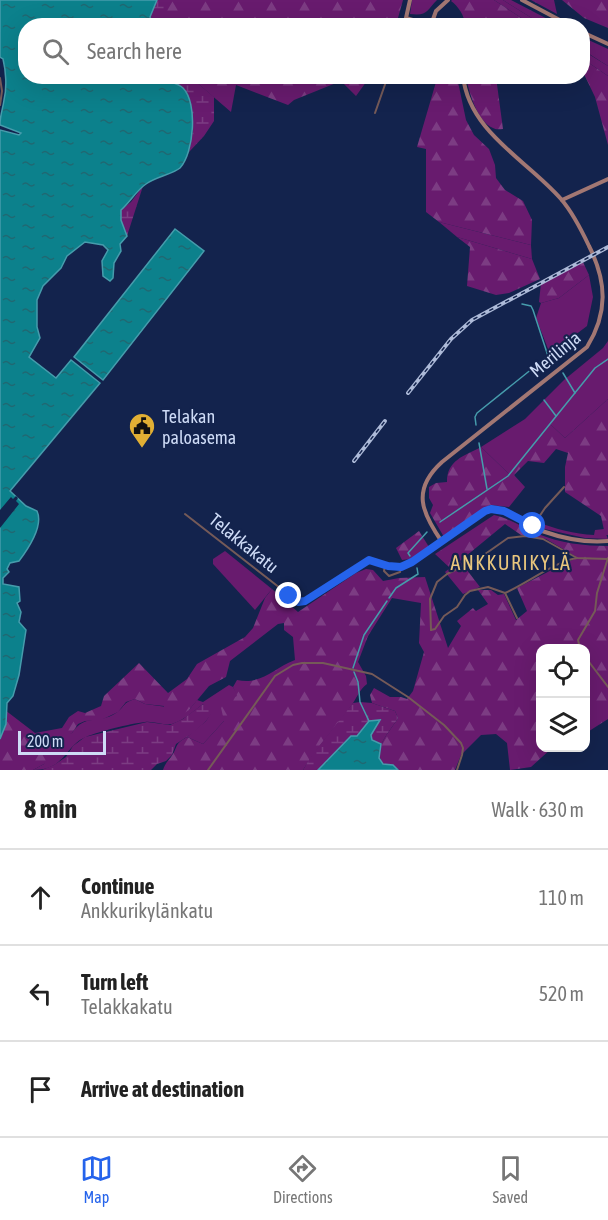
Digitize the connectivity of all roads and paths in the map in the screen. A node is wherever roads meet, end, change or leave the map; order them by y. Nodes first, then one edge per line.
1 (410, 0) edge
2 (448, 0) edge
3 (522, 0) edge
4 (406, 18) edge
5 (434, 18) edge
6 (555, 18) edge
7 (590, 36) edge
8 (608, 44) edge
9 (0, 78) edge
10 (385, 84) edge
11 (464, 84) edge
12 (0, 105) edge
13 (375, 112) dead end
14 (608, 179) edge
15 (562, 200) junction
16 (564, 487) dead end
17 (185, 514) dead end
18 (533, 526) junction
19 (608, 541) edge
20 (442, 542) junction
21 (577, 558) junction
22 (608, 558) edge
23 (385, 566) junction
24 (401, 567) junction
25 (505, 593) junction
26 (517, 618) dead end
27 (579, 644) edge
28 (590, 664) edge
29 (608, 687) edge
30 (208, 770) edge
31 (457, 770) edge

1 - 4 street
2 - 5 street
3 - 6 street
7 - 8 street
9 - 12 street
10 - 13 street
11 - 15 street, Merilinja
14 - 15 street
15 - 20 street, Merilinja
16 - 18 street
17 - 23 street, Telakkakatu
18 - 19 street
18 - 20 street
20 - 24 street
21 - 22 street
21 - 25 street
21 - 25 street
22 - 27 street
23 - 24 street, Telakkakatu
23 - 24 street
25 - 26 street
28 - 29 street
30 - 31 street

